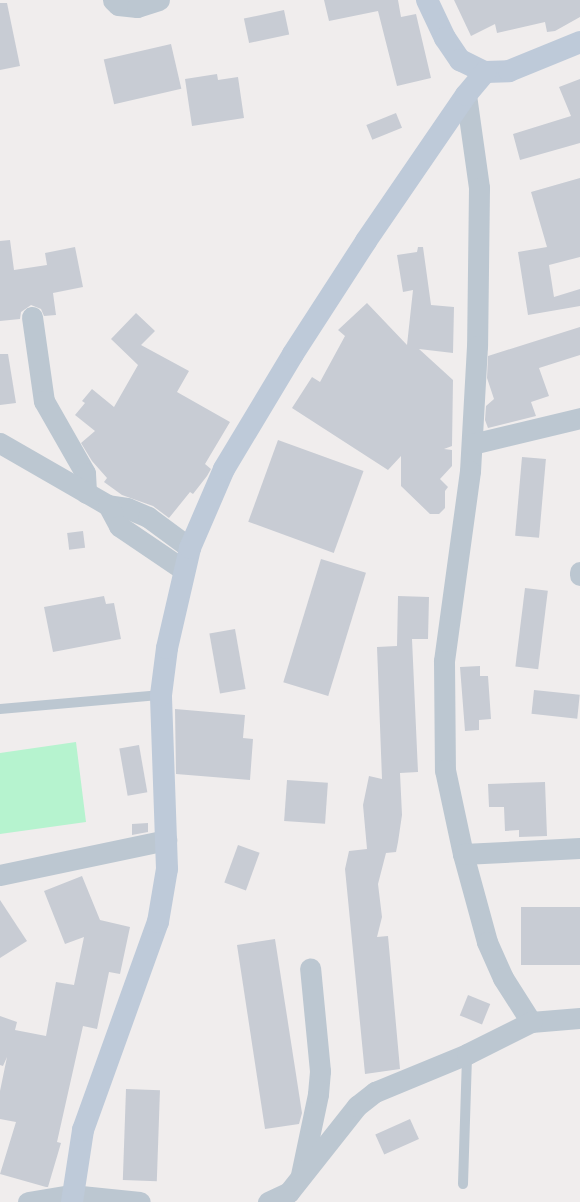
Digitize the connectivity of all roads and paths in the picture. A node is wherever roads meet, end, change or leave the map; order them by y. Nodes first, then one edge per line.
1 (114, 0) edge
2 (159, 0) edge
3 (427, 0) edge
4 (580, 42) edge
5 (485, 72) junction
6 (466, 94) junction
7 (32, 316) dead end
8 (580, 418) edge
9 (0, 443) edge
10 (472, 444) junction
11 (86, 493) junction
12 (108, 505) junction
13 (190, 548) junction
14 (184, 570) junction
15 (161, 695) junction
16 (0, 709) edge
17 (166, 840) junction
18 (580, 848) edge
19 (463, 854) junction
20 (0, 875) edge
21 (310, 968) dead end
22 (580, 1018) edge
23 (531, 1022) junction
24 (467, 1054) junction
25 (300, 1179) junction
26 (463, 1184) dead end
27 (71, 1198) edge
28 (28, 1202) edge
29 (140, 1202) edge
30 (268, 1202) edge

1 - 2 street
3 - 5 street
4 - 5 street
5 - 6 street
6 - 10 street
6 - 13 street
7 - 11 street
8 - 10 street
9 - 11 street
10 - 19 street
11 - 12 street
12 - 13 street
12 - 14 street
13 - 14 street
14 - 15 street
15 - 16 lane
15 - 17 street
17 - 20 street
17 - 27 street
18 - 19 street
19 - 23 street
21 - 25 street
22 - 23 street
23 - 24 street
24 - 25 street
24 - 26 lane
25 - 30 street
27 - 28 street
27 - 29 street

